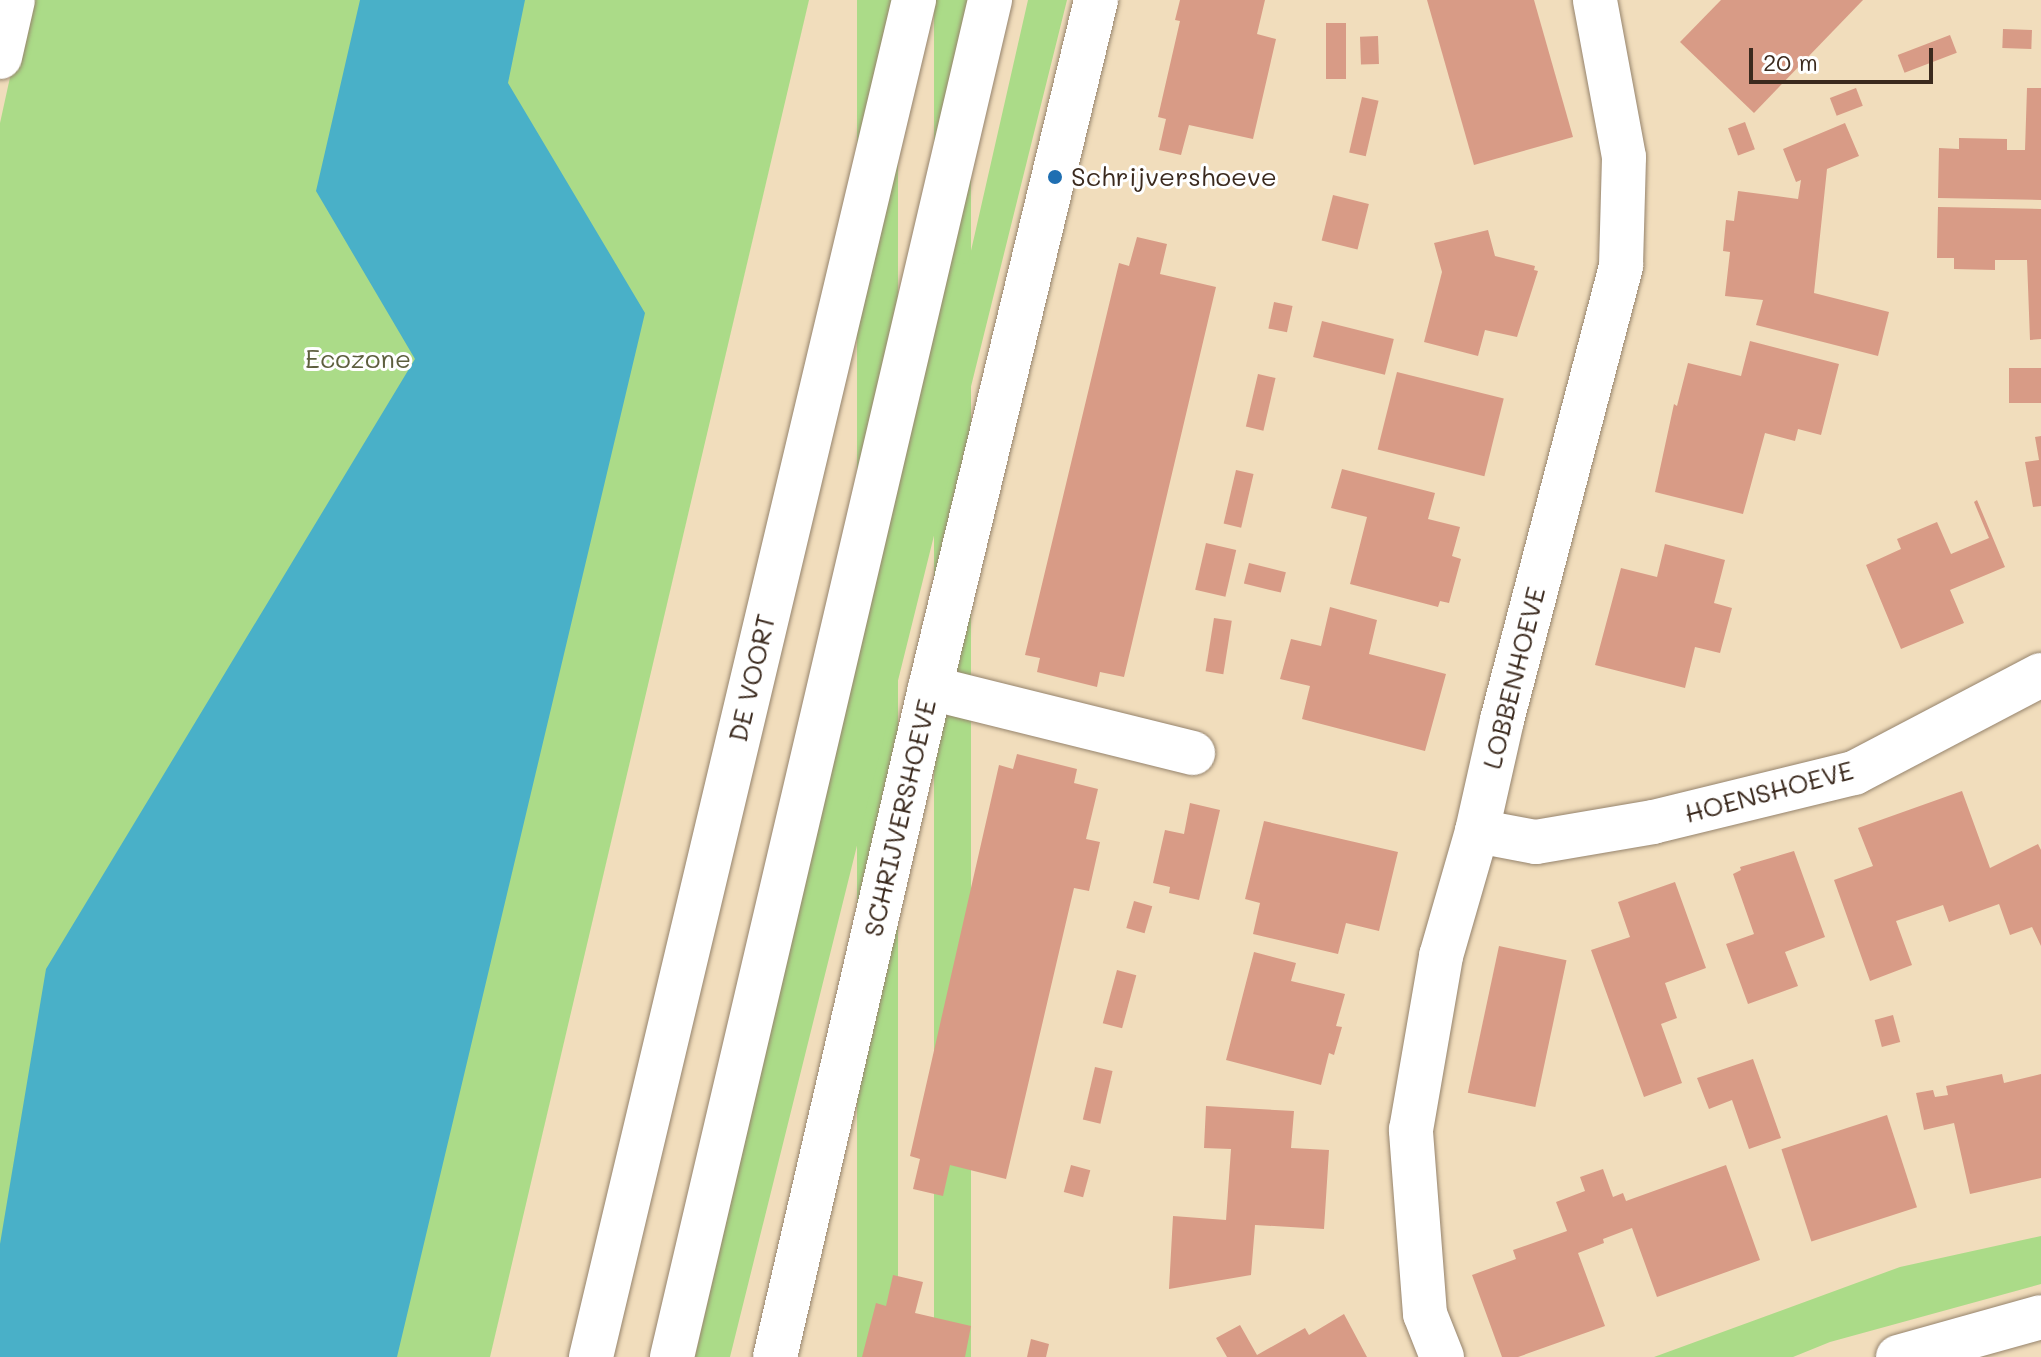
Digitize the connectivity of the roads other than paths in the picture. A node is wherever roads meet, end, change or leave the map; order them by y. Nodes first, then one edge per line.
1 (13, 0) edge
2 (914, 0) edge
3 (990, 0) edge
4 (1096, 0) edge
5 (1595, 0) edge
6 (0, 57) edge
7 (2041, 675) edge
8 (930, 688) junction
9 (1193, 753) dead end
10 (1477, 831) junction
11 (2041, 1317) edge
12 (591, 1357) edge
13 (672, 1357) edge
14 (775, 1357) edge
15 (1442, 1357) edge
16 (1898, 1357) edge

1 - 6 street
2 - 12 street, DE VOORT
3 - 13 street
4 - 8 street, SCHRIJVERSHOEVE
5 - 10 street, LOBBENHOEVE
7 - 10 street, HOENSHOEVE
8 - 9 street
8 - 14 street, SCHRIJVERSHOEVE
10 - 15 street, LOBBENHOEVE
11 - 16 street

